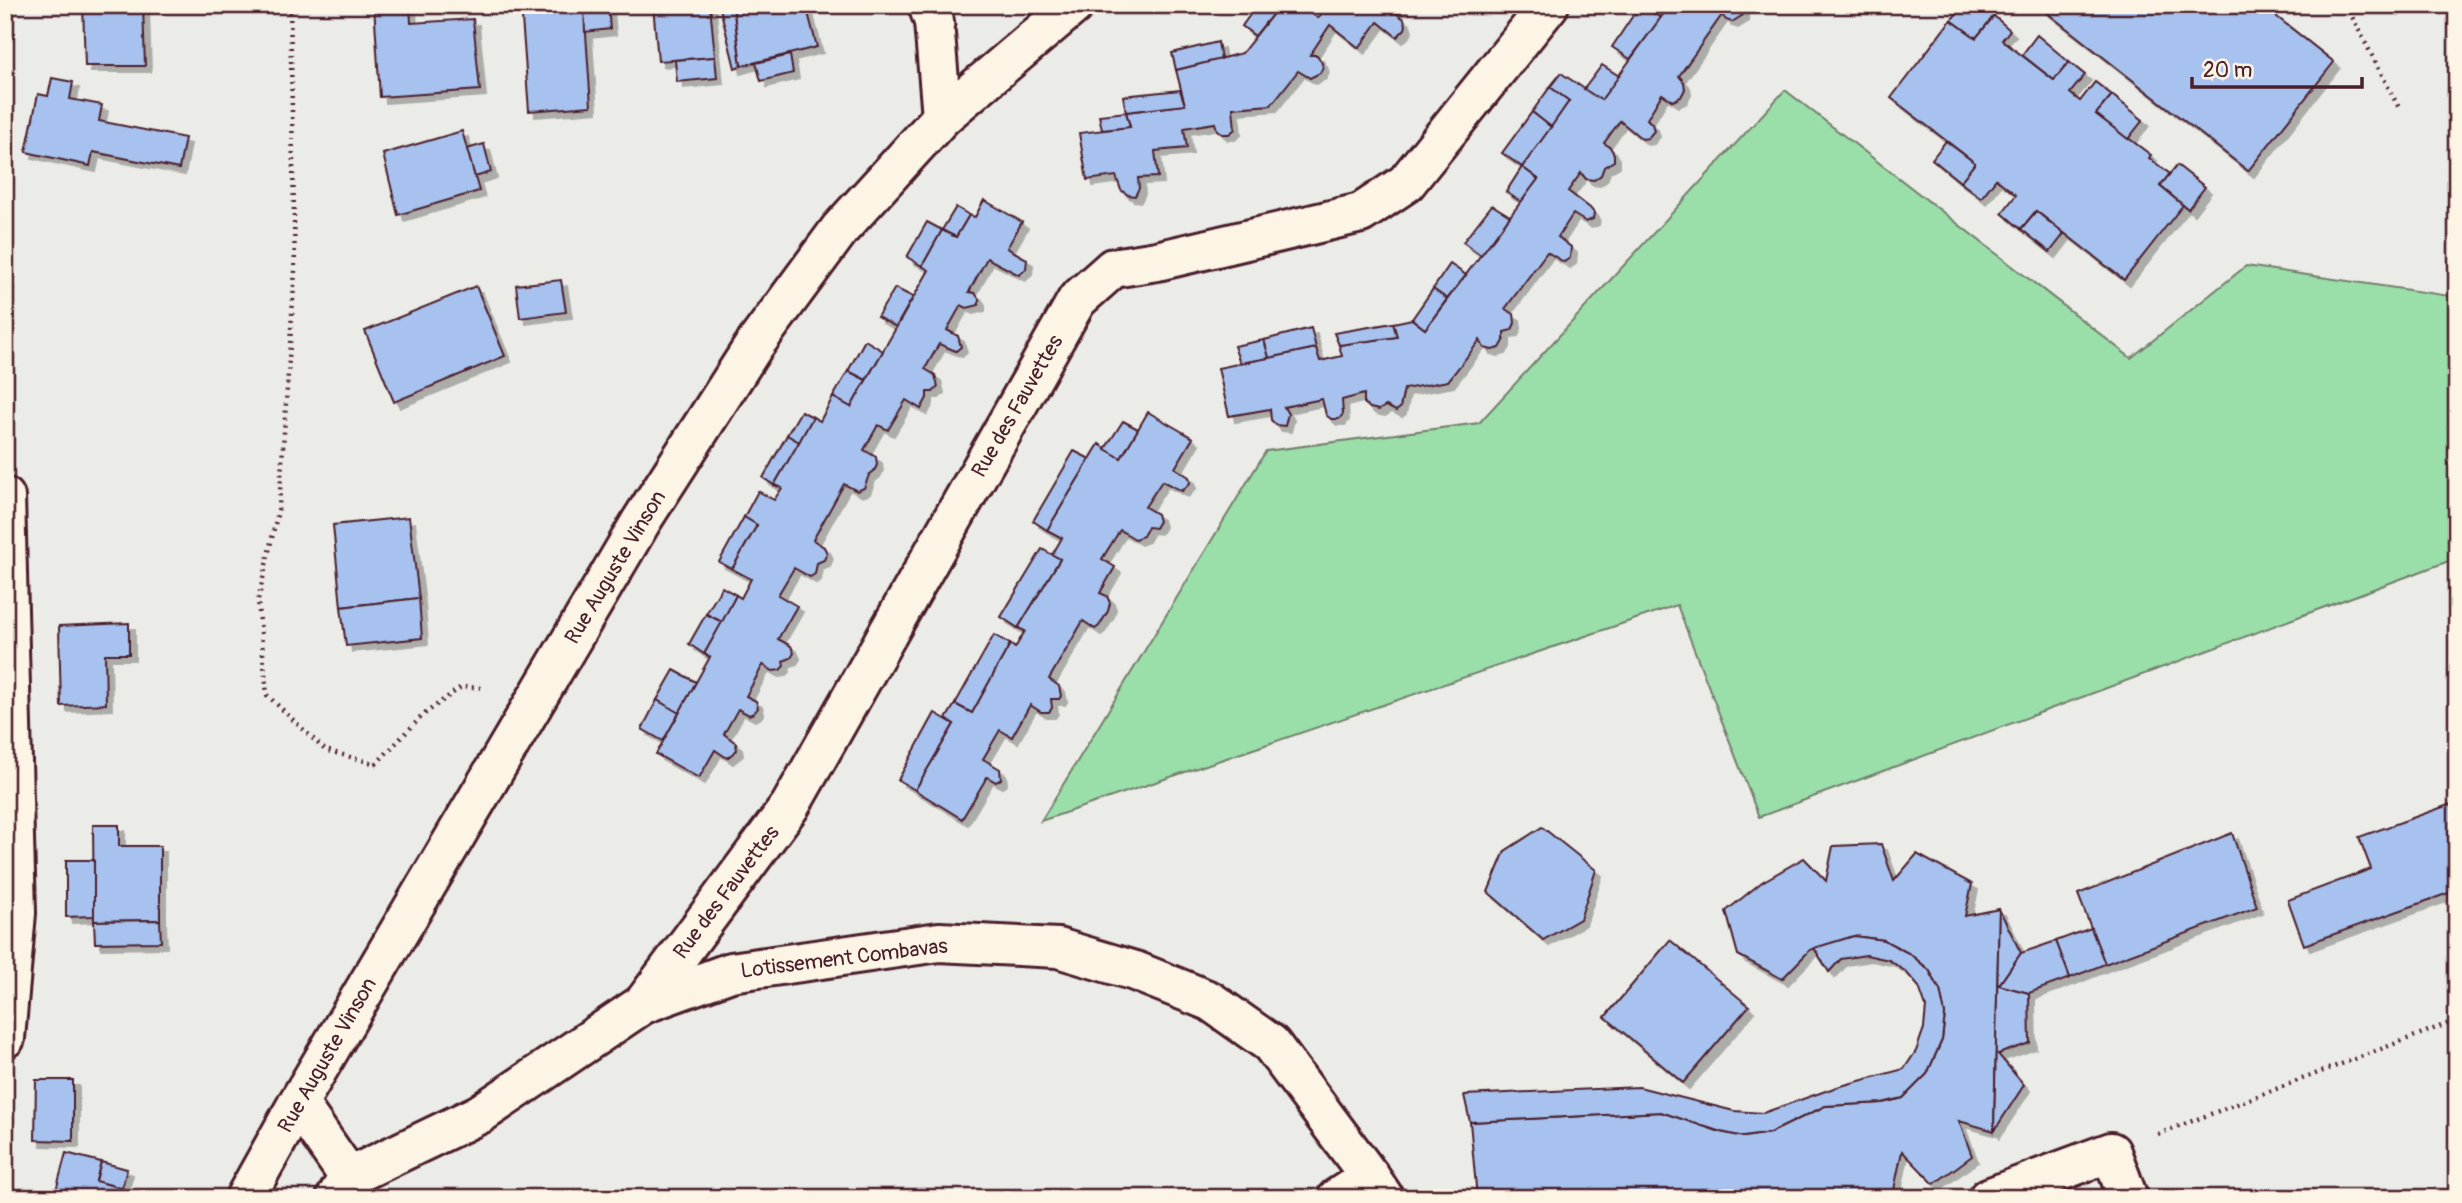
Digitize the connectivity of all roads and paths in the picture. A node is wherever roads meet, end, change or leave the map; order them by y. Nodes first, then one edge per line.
1 (290, 5) edge
2 (928, 5) edge
3 (1074, 5) edge
4 (1549, 5) edge
5 (2346, 5) edge
6 (2399, 108) dead end
7 (942, 117) junction
8 (5, 497) edge
9 (542, 689) junction
10 (643, 1004) junction
11 (2457, 1020) edge
12 (5, 1038) edge
13 (298, 1103) junction
14 (2111, 1152) junction
15 (343, 1187) edge
16 (1377, 1187) edge
17 (245, 1198) edge
18 (1338, 1198) edge
19 (1988, 1198) edge
20 (2128, 1198) edge

1 - 9 path
2 - 7 street
3 - 7 street, Rue Auguste Vinson
4 - 10 street, Rue des Fauvettes
5 - 6 path
7 - 9 street, Rue Auguste Vinson
8 - 12 street
9 - 13 street, Rue Auguste Vinson
10 - 15 street, Lotissement Combavas
10 - 16 street, Lotissement Combavas
11 - 14 path
13 - 15 street
13 - 17 street, Rue Auguste Vinson
14 - 19 street
14 - 20 street
16 - 18 street, Lotissement Combavas

